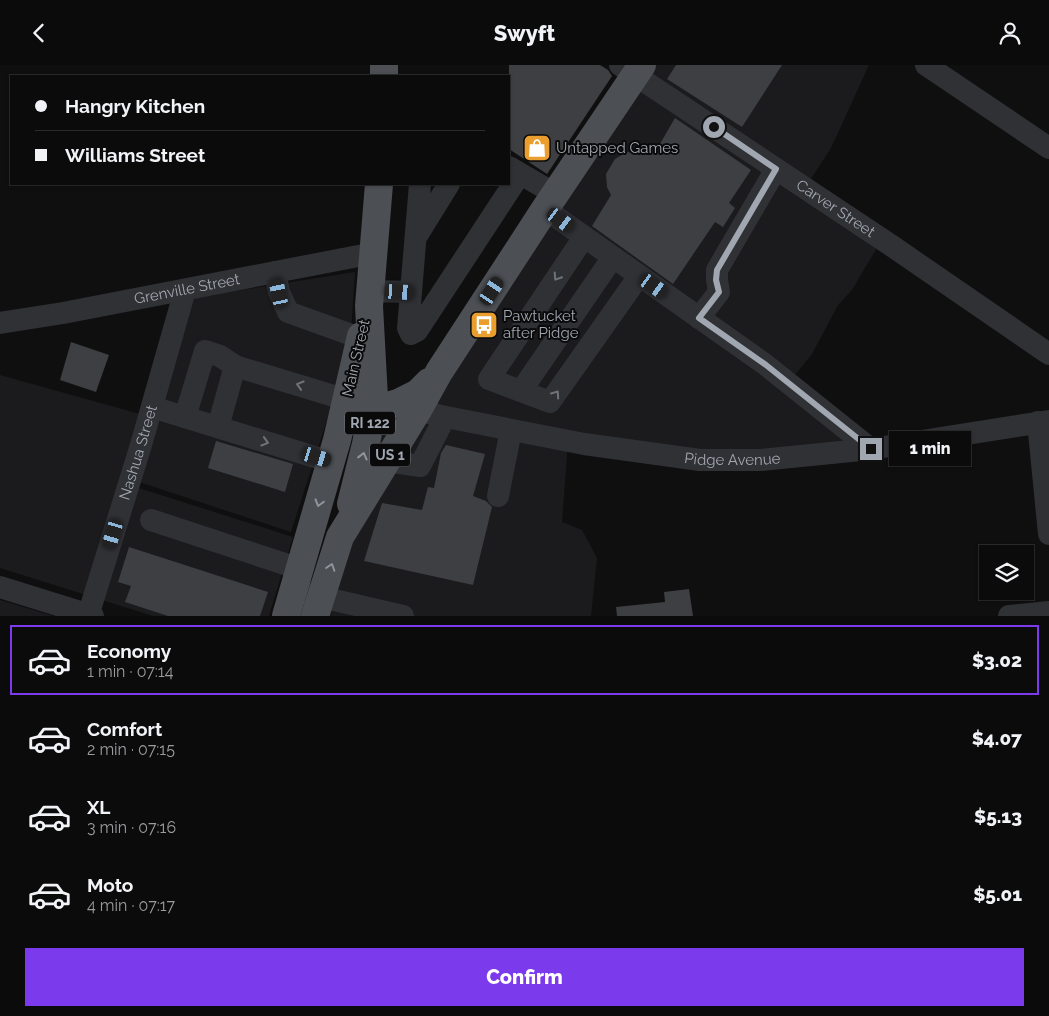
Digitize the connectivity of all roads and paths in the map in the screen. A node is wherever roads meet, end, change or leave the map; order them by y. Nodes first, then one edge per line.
1 (926, 65) edge
2 (633, 68) edge
3 (1049, 148) edge
4 (776, 169) junction
5 (514, 170) edge
6 (379, 185) edge
7 (420, 185) edge
8 (448, 185) edge
9 (505, 185) edge
10 (550, 201) junction
11 (584, 237) junction
12 (416, 238) junction
13 (374, 253) junction
14 (613, 257) junction
15 (275, 272) junction
16 (639, 276) junction
17 (186, 290) junction
18 (411, 293) junction
19 (370, 298) junction
20 (699, 318) junction
21 (0, 323) edge
22 (360, 338) junction
23 (1049, 354) edge
24 (235, 366) junction
25 (439, 372) junction
26 (521, 391) junction
27 (347, 399) junction
28 (152, 407) junction
29 (372, 410) junction
30 (418, 410) junction
31 (185, 417) junction
32 (445, 417) junction
33 (1043, 422) edge
34 (218, 427) junction
35 (512, 430) junction
36 (871, 449) junction
37 (334, 451) junction
38 (386, 461) junction
39 (498, 496) dead end
40 (151, 520) dead end
41 (1049, 534) edge
42 (340, 537) junction
43 (0, 587) edge
44 (294, 592) edge
45 (318, 607) edge
46 (1049, 612) edge
47 (90, 615) edge
48 (396, 615) edge
49 (1008, 616) edge

1 - 3 street
2 - 4 street, Carver Street
2 - 10 main road, US 1
4 - 20 street
4 - 23 street, Carver Street
5 - 10 street
6 - 13 main road, Main Street / RI 122
7 - 12 street
8 - 12 street
9 - 18 street
10 - 11 street
10 - 25 main road, US 1
11 - 14 street
11 -> 26 street
12 - 18 street
13 - 15 street, Grenville Street
13 - 19 main road, Main Street / RI 122
14 - 16 street
14 - 26 street
15 - 17 street, Grenville Street
15 - 22 street
16 - 20 street
26 -> 16 street
17 - 21 street, Grenville Street
17 - 28 street, Nashua Street
18 - 19 street
19 - 22 main road, Main Street / RI 122
19 - 29 main road, Main Street / RI 122
20 - 36 street
22 - 27 main road, Main Street / RI 122
27 -> 24 street
24 - 31 street
24 - 34 street
25 - 29 main road, US 1
25 - 30 main road, US 1
27 - 37 main road, Main Street / RI 122
28 - 31 street
28 - 47 street, Nashua Street
29 - 37 main road, US 1
42 -> 29 main road, Main Street / RI 122
30 - 32 street, Pidge Avenue
30 - 38 main road, US 1
31 - 34 street
32 - 35 street, Pidge Avenue
32 - 38 street
33 - 36 street, Pidge Avenue
33 - 41 street
34 -> 37 street
35 - 36 street, Pidge Avenue
35 - 39 street
37 -> 44 main road, Main Street
38 - 42 main road, US 1
40 - 44 street
45 -> 42 main road, US 1
43 - 47 street
44 - 45 street
45 - 48 street
46 - 49 street

